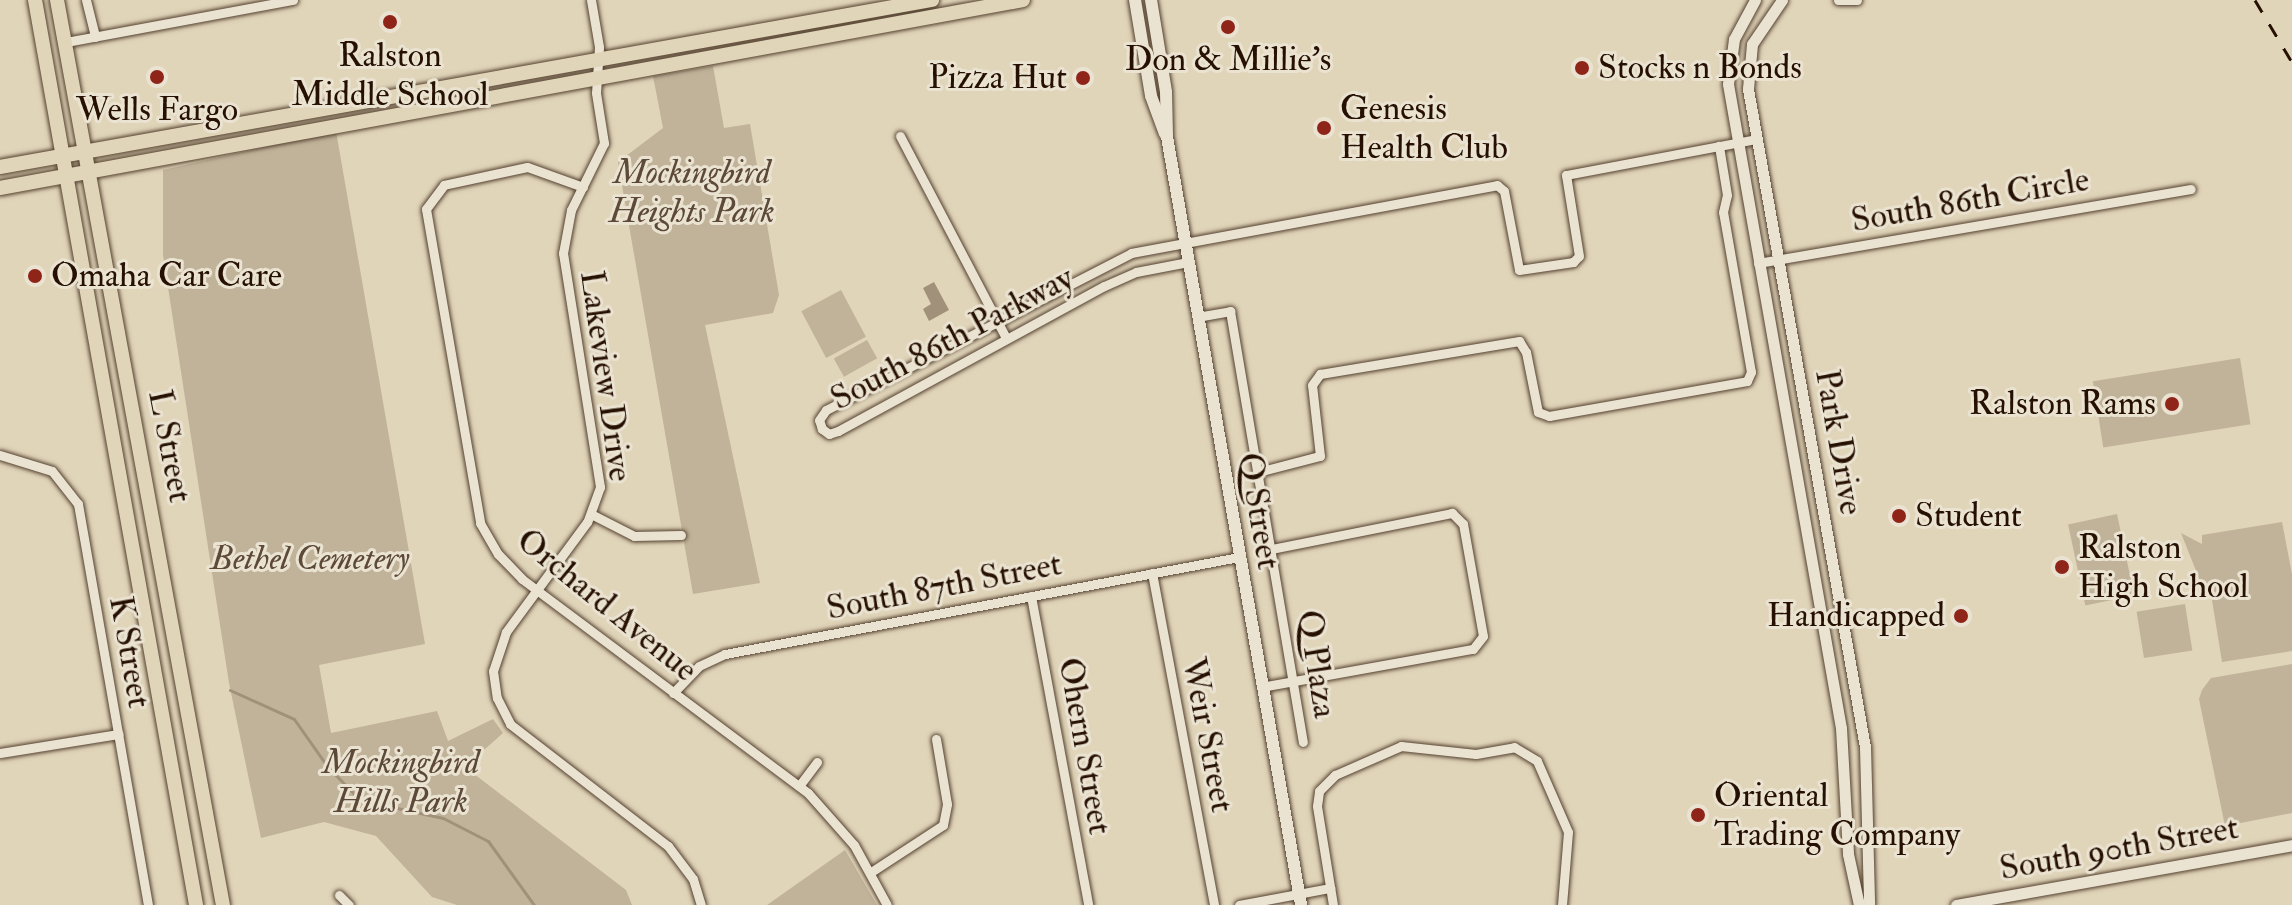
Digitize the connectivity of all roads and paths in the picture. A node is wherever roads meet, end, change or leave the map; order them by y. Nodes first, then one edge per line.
1 (35, 0) edge
2 (57, 0) edge
3 (86, 0) edge
4 (293, 0) edge
5 (591, 0) edge
6 (932, 0) edge
7 (1023, 0) edge
8 (1135, 0) edge
9 (1151, 0) edge
10 (1755, 0) edge
11 (1782, 0) edge
12 (1838, 0) edge
13 (1857, 0) edge
14 (95, 37) junction
15 (66, 42) junction
16 (598, 61) junction
17 (597, 77) junction
18 (900, 136) dead end
19 (1167, 137) junction
20 (1757, 139) junction
21 (1737, 143) junction
22 (1719, 146) junction
23 (87, 151) junction
24 (66, 154) junction
25 (0, 167) edge
26 (90, 171) junction
27 (70, 175) junction
28 (583, 187) junction
29 (0, 188) edge
30 (2191, 189) dead end
31 (1184, 242) junction
32 (1145, 251) junction
33 (1778, 260) junction
34 (1188, 262) junction
35 (1758, 263) junction
36 (1149, 270) junction
37 (1080, 277) junction
38 (1089, 294) junction
39 (1197, 317) junction
40 (998, 319) junction
41 (1006, 338) junction
42 (954, 342) junction
43 (964, 358) junction
44 (867, 388) junction
45 (876, 407) junction
46 (0, 455) edge
47 (1258, 472) junction
48 (591, 514) junction
49 (681, 535) dead end
50 (1272, 549) junction
51 (1239, 557) junction
52 (1152, 573) junction
53 (537, 590) junction
54 (1031, 596) junction
55 (1293, 682) junction
56 (1261, 687) junction
57 (673, 693) junction
58 (118, 734) junction
59 (936, 739) dead end
60 (1303, 742) dead end
61 (0, 753) edge
62 (817, 762) dead end
63 (799, 786) junction
64 (2292, 845) edge
65 (871, 872) junction
66 (1330, 888) junction
67 (339, 895) dead end
68 (1298, 902) edge
69 (148, 905) edge
70 (196, 905) edge
71 (223, 905) edge
72 (349, 905) edge
73 (701, 905) edge
74 (887, 905) edge
75 (1088, 905) edge
76 (1214, 905) edge
77 (1239, 905) edge
78 (1333, 905) edge
79 (1562, 905) edge
80 (1859, 905) edge
81 (1869, 905) edge
82 (1956, 905) edge

1 - 24 main road, L Street
2 - 15 main road, L Street
3 - 14 street
4 - 14 street
5 - 16 street, Lakeview Drive
6 - 16 main road
7 - 17 main road
8 - 19 main road, Q Street
9 - 19 main road, Q Street
10 - 21 street, Park Drive
11 - 20 street, Park Drive
12 - 13 street
14 - 15 street
15 - 23 main road, L Street
16 - 17 street, Lakeview Drive
16 - 23 main road
17 - 26 main road
17 - 28 street, Lakeview Drive
18 - 40 street
19 - 31 main road, Q Street
20 - 21 street
20 - 33 street, Park Drive
21 - 22 street
21 - 35 street, Park Drive
22 - 31 street, South 86th Parkway
22 - 47 street
23 - 24 main road
23 - 26 main road, L Street
24 - 25 main road
24 - 27 main road, L Street
26 - 27 main road
26 - 71 main road, L Street
27 - 29 main road
27 - 70 main road, L Street
28 - 48 street, Lakeview Drive
28 - 53 street, Orchard Avenue
30 - 33 street, South 86th Circle
31 - 32 street, South 86th Parkway
31 - 34 main road, Q Street
32 - 36 street
32 - 37 street, South 86th Parkway
33 - 35 street, South 86th Circle
33 - 81 street, Park Drive
34 - 36 street, South 86th Parkway
34 - 39 main road, Q Street
35 - 80 street, Park Drive
36 - 38 street, South 86th Parkway
37 - 38 street
37 - 40 street, South 86th Parkway
38 - 41 street, South 86th Parkway
39 - 47 street, Q Plaza
39 - 51 main road, Q Street
40 - 41 street
40 - 42 street, South 86th Parkway
41 - 43 street, South 86th Parkway
42 - 43 street
42 - 44 street, South 86th Parkway
43 - 45 street, South 86th Parkway
44 - 45 street
44 - 45 street, South 86th Parkway
46 - 58 street, K Street
47 - 50 street, Q Plaza
48 - 49 street
48 - 53 street, Lakeview Drive
50 - 55 street, Q Plaza
50 - 55 street
51 - 52 street, South 87th Street
51 - 56 main road, Q Street
52 - 54 street, South 87th Street
52 - 76 street, Weir Street
53 - 57 street, Orchard Avenue
53 - 73 street, Lakeview Drive
54 - 57 street, South 87th Street
54 - 75 street, Ohern Street
55 - 56 street
55 - 60 street, Q Plaza
56 - 68 main road, Q Street
57 - 63 street, Orchard Avenue
58 - 61 street
58 - 69 street, K Street
59 - 65 street
62 - 63 street
63 - 65 street, Orchard Avenue
64 - 82 street, South 90th Street
65 - 74 street, Orchard Avenue
66 - 68 street
66 - 78 street
66 - 79 street
67 - 72 street
68 - 77 street

